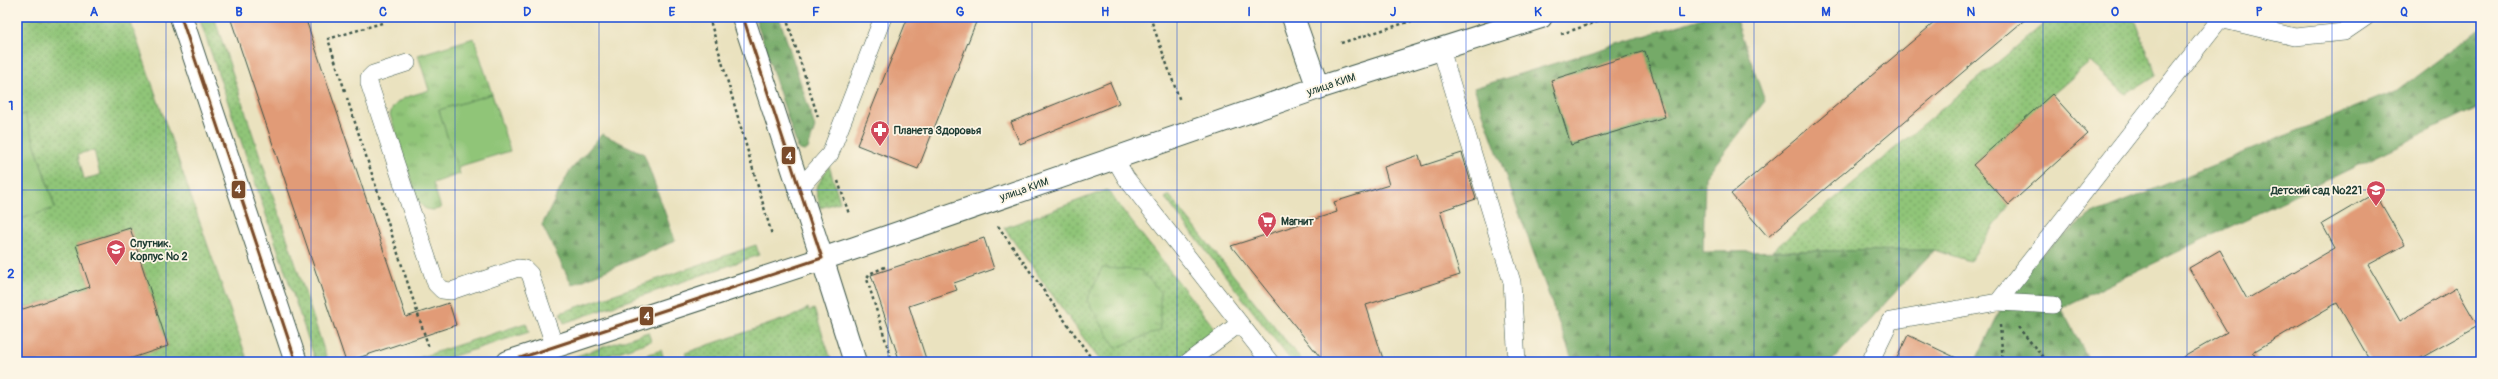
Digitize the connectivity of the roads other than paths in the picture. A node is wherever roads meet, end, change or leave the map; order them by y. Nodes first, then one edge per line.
1 (181, 17) edge
2 (743, 17) edge
3 (883, 17) edge
4 (1293, 17) edge
5 (1541, 17) edge
6 (2366, 17) edge
7 (2220, 18) edge
8 (1441, 49) junction
9 (407, 63) dead end
10 (1318, 88) junction
11 (1114, 157) junction
12 (799, 189) junction
13 (822, 258) junction
14 (1998, 302) junction
15 (2053, 305) dead end
16 (1239, 324) junction
17 (555, 347) junction
18 (296, 362) edge
19 (508, 362) edge
20 (855, 362) edge
21 (1188, 362) edge
22 (1270, 362) edge
23 (1517, 362) edge
24 (1870, 362) edge

1 - 18 street
2 - 12 street
3 - 12 lane
4 - 10 street
5 - 8 street, улица КИМ
6 - 7 lane
7 - 14 lane
8 - 10 street, улица КИМ
8 - 23 lane
9 - 17 lane
10 - 11 street, улица КИМ
11 - 13 street, улица КИМ
11 - 16 lane
12 - 13 street
13 - 17 street, улица КИМ
13 - 20 street
14 - 15 lane
14 - 24 lane
16 - 21 lane
16 - 22 lane
17 - 19 street, улица КИМ

